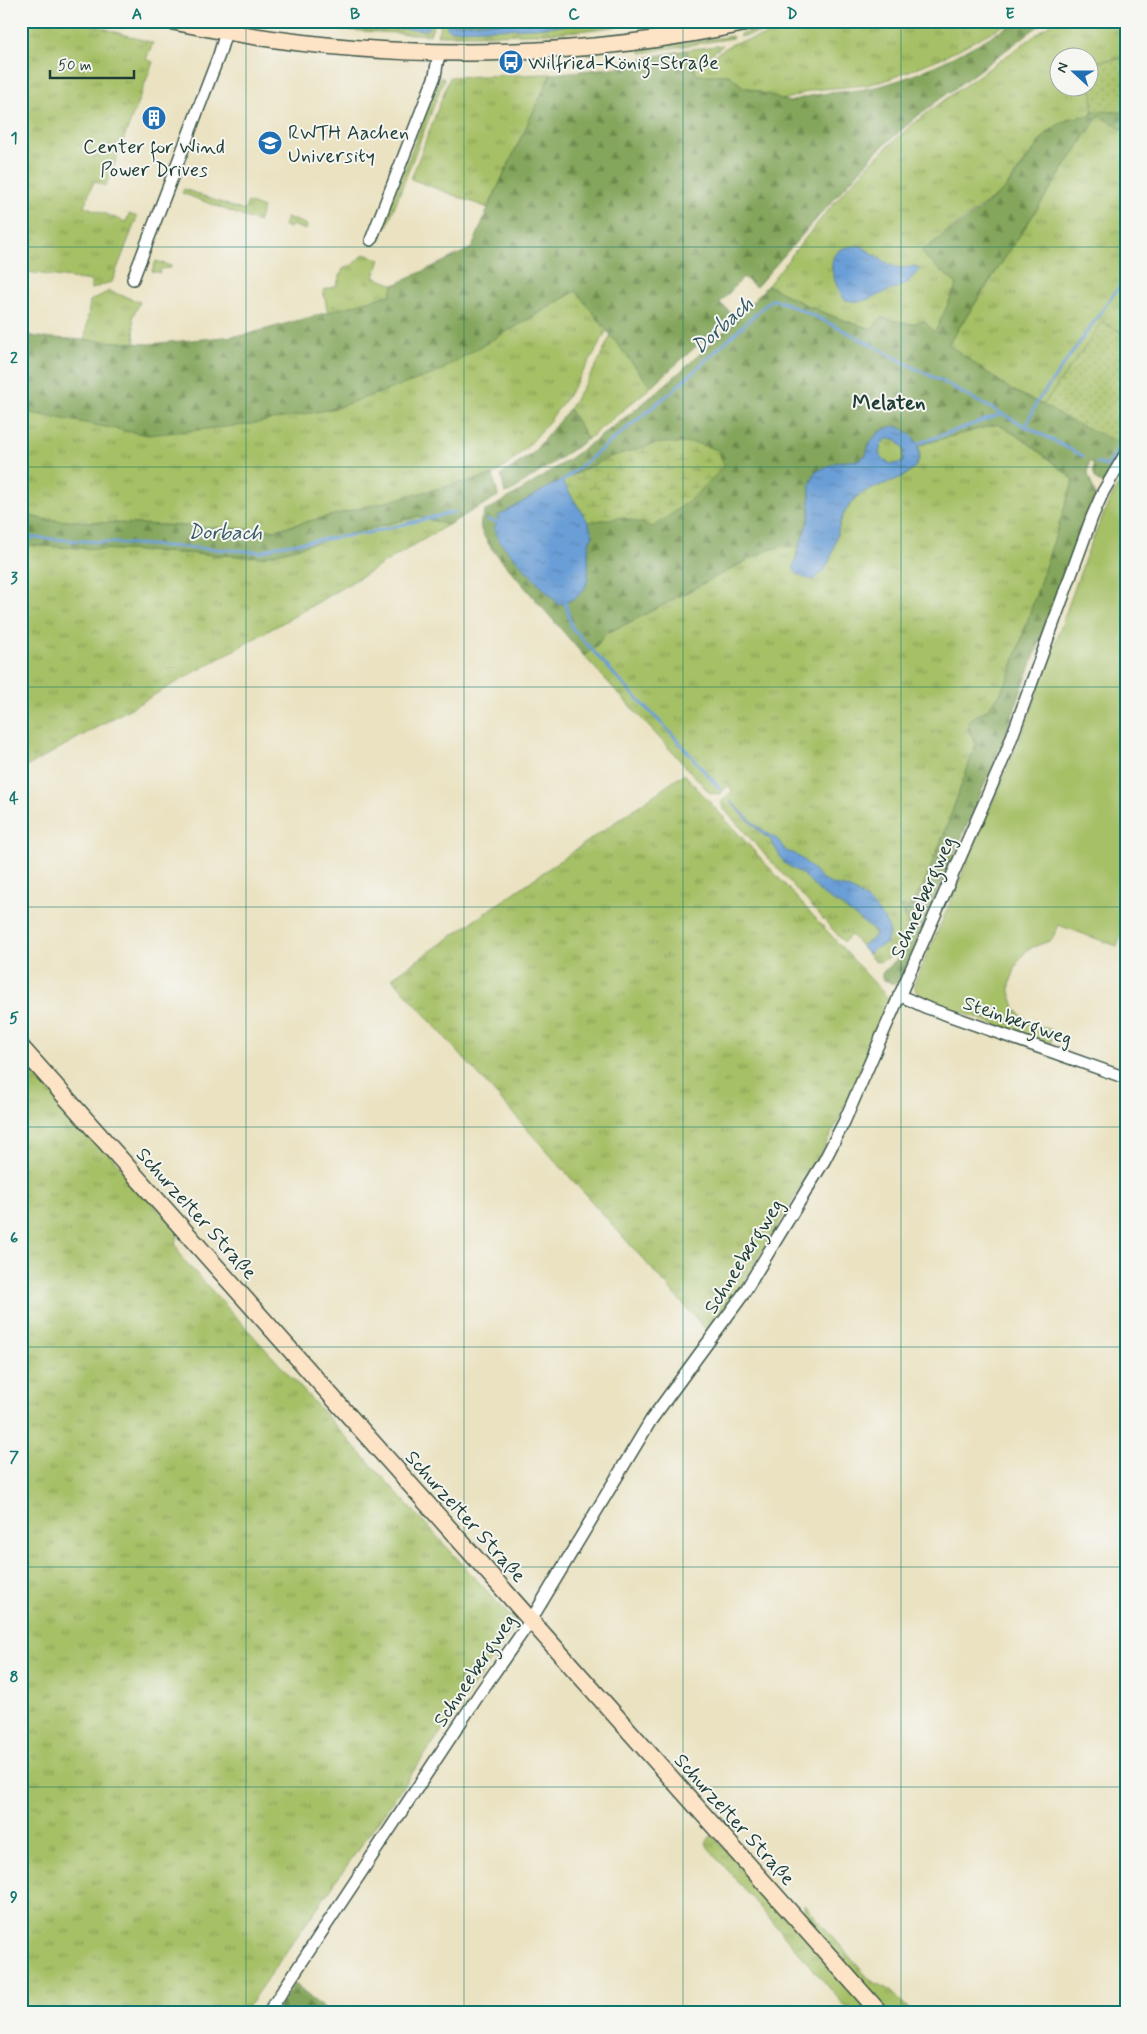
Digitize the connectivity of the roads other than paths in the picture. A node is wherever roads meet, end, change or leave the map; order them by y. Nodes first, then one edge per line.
1 (171, 21) edge
2 (754, 21) edge
3 (226, 32) junction
4 (439, 52) junction
5 (371, 240) dead end
6 (133, 279) dead end
7 (1126, 453) edge
8 (899, 995) junction
9 (21, 1047) edge
10 (1126, 1078) edge
11 (531, 1620) junction
12 (268, 2013) edge
13 (880, 2013) edge

1 - 3 street
2 - 4 street
3 - 4 street
3 - 6 street
4 - 5 street
7 - 8 street, Schneebergweg
8 - 10 street, Steinbergweg
8 - 11 street, Schneebergweg
9 - 11 street, Schurzelter Straße
11 - 12 street, Schneebergweg
11 - 13 street, Schurzelter Straße

